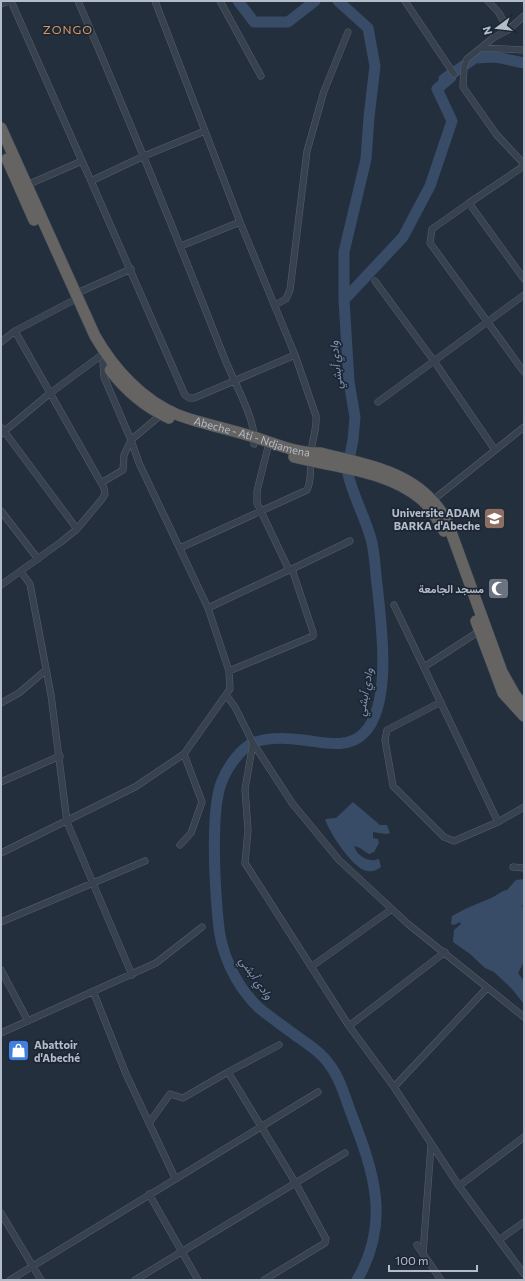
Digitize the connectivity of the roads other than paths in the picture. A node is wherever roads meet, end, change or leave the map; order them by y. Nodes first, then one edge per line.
1 (10, 1) edge
2 (78, 1) edge
3 (155, 1) edge
4 (220, 1) edge
5 (405, 1) edge
6 (488, 1) edge
7 (1, 4) edge
8 (524, 16) edge
9 (508, 30) junction
10 (348, 32) dead end
11 (482, 48) junction
12 (524, 50) edge
13 (454, 74) dead end
14 (262, 76) dead end
15 (1, 128) edge
16 (205, 131) junction
17 (1, 145) edge
18 (144, 156) junction
19 (82, 161) junction
20 (524, 165) edge
21 (91, 181) junction
22 (27, 185) junction
23 (469, 203) junction
24 (36, 215) junction
25 (240, 222) junction
26 (181, 246) junction
27 (130, 269) junction
28 (524, 279) edge
29 (375, 281) dead end
30 (524, 295) edge
31 (73, 297) junction
32 (275, 305) junction
33 (487, 322) junction
34 (15, 331) junction
35 (1, 342) edge
36 (295, 355) junction
37 (101, 359) junction
38 (434, 361) junction
39 (524, 372) edge
40 (235, 382) junction
41 (49, 394) junction
42 (378, 402) dead end
43 (164, 412) junction
44 (524, 427) edge
45 (2, 431) edge
46 (131, 440) junction
47 (254, 441) junction
48 (268, 446) junction
49 (495, 450) junction
50 (316, 457) junction
51 (384, 474) junction
52 (101, 483) junction
53 (433, 500) junction
54 (261, 510) junction
55 (1, 511) edge
56 (77, 529) junction
57 (350, 541) dead end
58 (180, 548) junction
59 (38, 559) junction
60 (291, 569) junction
61 (21, 572) junction
62 (1, 585) edge
63 (394, 605) dead end
64 (208, 608) junction
65 (483, 629) junction
66 (424, 667) junction
67 (46, 670) junction
68 (229, 671) junction
69 (226, 695) junction
70 (441, 702) junction
71 (1, 703) edge
72 (524, 706) edge
73 (524, 716) edge
74 (253, 743) junction
75 (184, 754) junction
76 (60, 756) junction
77 (1, 782) edge
78 (524, 807) edge
79 (67, 822) junction
80 (498, 822) junction
81 (180, 845) dead end
82 (1, 852) edge
83 (145, 861) dead end
84 (514, 866) dead end
85 (524, 868) edge
86 (92, 883) junction
87 (392, 909) junction
88 (1, 922) edge
89 (202, 927) dead end
90 (445, 952) junction
91 (311, 967) junction
92 (1, 970) edge
93 (132, 975) junction
94 (487, 988) junction
95 (93, 991) junction
96 (524, 1017) edge
97 (28, 1020) junction
98 (349, 1026) junction
99 (1, 1033) edge
100 (278, 1045) dead end
101 (228, 1072) junction
102 (394, 1087) junction
103 (318, 1092) dead end
104 (149, 1123) junction
105 (260, 1126) junction
106 (524, 1137) edge
107 (431, 1145) junction
108 (345, 1153) dead end
109 (175, 1178) junction
110 (295, 1182) junction
111 (459, 1186) junction
112 (148, 1194) junction
113 (1, 1213) edge
114 (524, 1222) edge
115 (499, 1240) junction
116 (417, 1245) dead end
117 (181, 1251) junction
118 (423, 1254) junction
119 (33, 1266) junction
120 (524, 1274) edge
121 (10, 1280) edge
122 (42, 1280) edge
123 (135, 1280) edge
124 (198, 1280) edge
125 (264, 1280) edge
126 (441, 1280) edge

1 - 7 street
1 - 19 street
2 - 18 street
3 - 16 street
4 - 14 street
5 - 13 street
6 - 9 street
8 - 9 street
9 - 11 street
10 - 32 street
11 - 12 street
11 - 20 street
15 - 22 highway, Abeche - Ati - Ndjamena
16 - 18 street
16 - 25 street
17 - 24 highway, Abeche - Ati - Ndjamena
18 - 21 street
18 - 26 street
19 - 21 street
19 - 22 street
20 - 23 street
21 - 27 street
22 - 24 highway, Abeche - Ati - Ndjamena
23 - 28 street
23 - 33 street
24 - 31 highway, Abeche - Ati - Ndjamena
25 - 26 street
25 - 32 street
26 - 40 street
27 - 31 street
27 - 40 street
29 - 38 street
30 - 33 street
31 - 34 street
31 - 37 highway, Abeche - Ati - Ndjamena
31 - 43 highway, Abeche - Ati - Ndjamena
32 - 36 street
33 - 38 street
33 - 39 street
34 - 35 street
34 - 41 street
36 - 40 street
36 - 50 street
37 - 41 street
37 - 43 highway, Abeche - Ati - Ndjamena
37 - 46 street
38 - 42 street
38 - 49 street
40 - 47 street
41 - 45 street
41 - 52 street
43 - 46 street
43 - 47 highway, Abeche - Ati - Ndjamena
44 - 49 street
45 - 56 street
46 - 52 street
46 - 58 street
47 - 48 highway, Abeche - Ati - Ndjamena
48 - 50 highway, Abeche - Ati - Ndjamena
48 - 54 street
49 - 53 street
50 - 51 highway, Abeche - Ati - Ndjamena
50 - 54 street
51 - 53 highway, Abeche - Ati - Ndjamena
51 - 65 highway, Abeche - Ati - Ndjamena
52 - 56 street
53 - 65 highway, Abeche - Ati - Ndjamena
54 - 58 street
54 - 60 street
55 - 59 street
56 - 59 street
57 - 60 street
58 - 64 street
59 - 61 street
60 - 64 street
60 - 68 street
61 - 62 street
61 - 67 street
63 - 66 street
64 - 68 street
65 - 66 street
65 - 72 highway, Abeche - Ati - Ndjamena
65 - 73 highway, Abeche - Ati - Ndjamena
66 - 70 street
67 - 71 street
67 - 76 street
68 - 69 street
69 - 74 street
69 - 75 street
70 - 80 street
70 - 80 street
74 - 87 street
74 - 91 street
75 - 79 street
75 - 81 street
76 - 77 street
76 - 79 street
78 - 80 street
79 - 82 street
79 - 86 street
83 - 86 street
84 - 85 street
86 - 88 street
86 - 93 street
87 - 90 street
87 - 91 street
89 - 93 street
90 - 94 street
90 - 98 street
91 - 98 street
92 - 97 street
93 - 95 street
94 - 96 street
94 - 102 street
95 - 97 street
95 - 104 street
97 - 99 street
98 - 102 street
100 - 101 street
101 - 104 street
101 - 105 street
102 - 107 street
103 - 105 street
104 - 109 street
105 - 109 street
105 - 110 street
106 - 111 street
107 - 111 street
107 - 118 street
108 - 110 street
109 - 112 street
110 - 117 street
110 - 125 street
111 - 115 street
112 - 117 street
112 - 119 street
113 - 119 street
114 - 115 street
115 - 120 street
116 - 118 street
117 - 123 street
117 - 124 street
118 - 126 street
119 - 121 street
119 - 122 street

